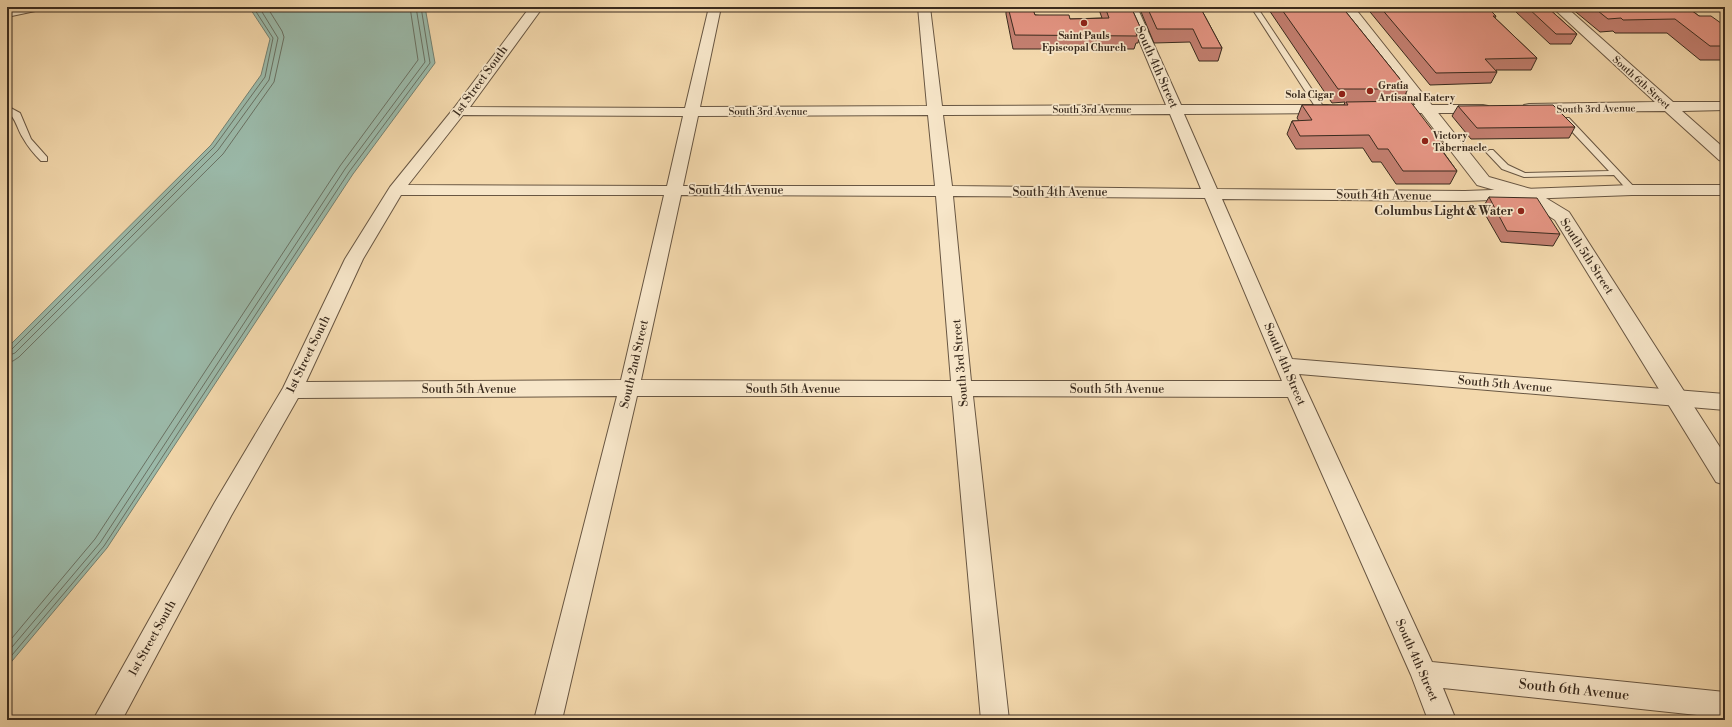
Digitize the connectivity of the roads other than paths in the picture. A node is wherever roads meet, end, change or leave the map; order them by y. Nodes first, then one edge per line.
1 (35, 7) edge
2 (512, 7) edge
3 (537, 7) edge
4 (715, 7) edge
5 (924, 7) edge
6 (1131, 7) edge
7 (1254, 7) edge
8 (1347, 7) edge
9 (1558, 7) edge
10 (7, 13) edge
11 (1725, 106) edge
12 (1670, 107) junction
13 (7, 108) edge
14 (1175, 108) junction
15 (1499, 108) edge
16 (1514, 108) edge
17 (1554, 108) junction
18 (1321, 109) junction
19 (1343, 109) edge
20 (1374, 109) edge
21 (1427, 109) junction
22 (934, 110) junction
23 (459, 111) junction
24 (690, 112) junction
25 (1490, 152) dead end
26 (1725, 157) edge
27 (44, 159) dead end
28 (1616, 173) junction
29 (396, 190) junction
30 (672, 190) junction
31 (1632, 190) junction
32 (1725, 190) edge
33 (944, 191) junction
34 (1210, 192) junction
35 (1525, 193) junction
36 (1286, 366) junction
37 (629, 388) junction
38 (962, 389) junction
39 (1295, 389) junction
40 (292, 390) junction
41 (1676, 398) junction
42 (1725, 402) edge
43 (1725, 475) edge
44 (1424, 674) junction
45 (1725, 705) edge
46 (107, 720) edge
47 (548, 720) edge
48 (995, 720) edge
49 (1442, 720) edge

1 - 10 street
2 - 3 lane
3 - 23 street, 1st Street South
4 - 24 street, South 2nd Street
5 - 22 street, South 3rd Street
6 - 14 street, South 4th Street
7 - 18 lane
8 - 21 street, South 5th Street
9 - 12 street, South 6th Street
11 - 12 street, South 3rd Avenue
12 - 17 street, South 3rd Avenue
12 - 26 street, South 6th Street
13 - 27 lane
14 - 18 street, South 3rd Avenue
14 - 22 street, South 3rd Avenue
14 - 34 street, South 4th Street
15 - 21 street
16 - 17 street, South 3rd Avenue
17 - 28 lane
18 - 19 street, South 3rd Avenue
20 - 21 street
21 - 35 street, South 5th Street
22 - 24 street, South 3rd Avenue
22 - 33 street, South 3rd Street
23 - 24 street, South 3rd Avenue
23 - 29 street, 1st Street South
24 - 30 street, South 2nd Street
25 - 28 lane
28 - 31 lane
29 - 30 street, South 4th Avenue
29 - 40 street, 1st Street South
30 - 33 street, South 4th Avenue
30 - 37 street, South 2nd Street
31 - 32 street, South 4th Avenue
31 - 35 street, South 4th Avenue
33 - 34 street, South 4th Avenue
33 - 38 street, South 3rd Street
34 - 35 street, South 4th Avenue
34 - 36 street, South 4th Street
35 - 41 street, South 5th Street
36 - 39 street, South 4th Street
36 - 41 street, South 5th Avenue
37 - 38 street, South 5th Avenue
37 - 40 street, South 5th Avenue
37 - 47 street, South 2nd Street
38 - 39 street, South 5th Avenue
38 - 48 street, South 3rd Street
39 - 44 street, South 4th Street
40 - 46 street, 1st Street South
41 - 42 street, South 5th Avenue
41 - 43 street, South 5th Street
44 - 45 street, South 6th Avenue
44 - 49 street, South 4th Street

